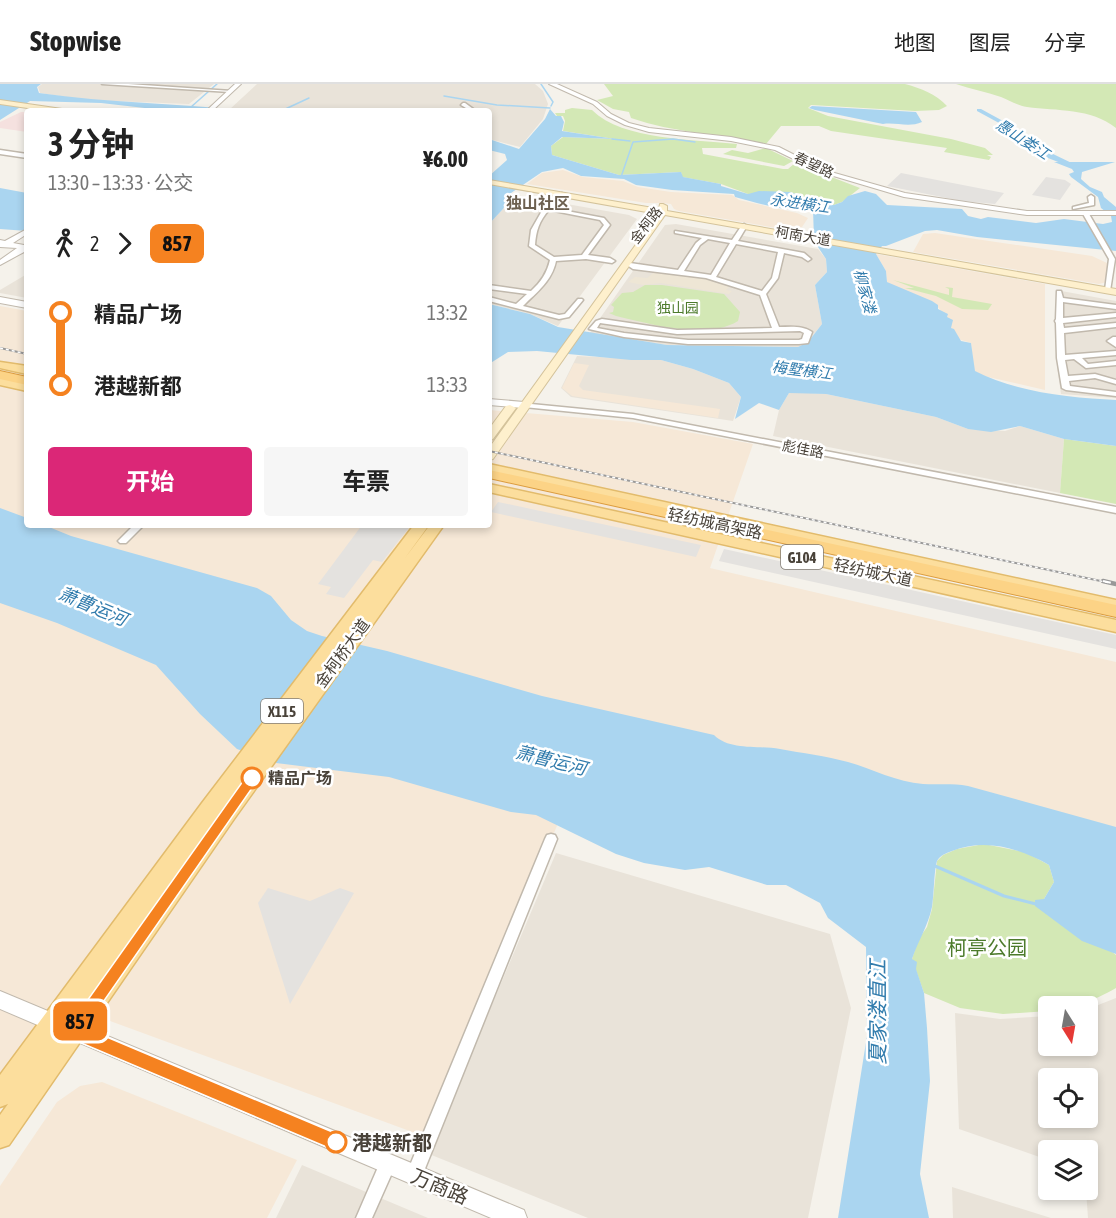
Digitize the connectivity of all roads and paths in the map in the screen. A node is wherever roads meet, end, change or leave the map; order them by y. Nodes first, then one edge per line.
1 (104, 84) edge
2 (169, 84) edge
3 (238, 84) edge
4 (552, 84) edge
5 (164, 88) junction
6 (230, 91) junction
7 (0, 102) edge
8 (463, 104) dead end
9 (43, 108) edge
10 (213, 108) edge
11 (469, 108) edge
12 (24, 151) edge
13 (0, 152) edge
14 (18, 154) junction
15 (24, 155) edge
16 (492, 183) edge
17 (562, 195) junction
18 (1091, 197) dead end
19 (519, 203) dead end
20 (547, 208) junction
21 (1075, 208) dead end
22 (659, 212) junction
23 (1116, 213) edge
24 (1088, 217) junction
25 (744, 226) junction
26 (24, 232) edge
27 (677, 232) dead end
28 (706, 237) junction
29 (5, 242) edge
30 (733, 242) junction
31 (781, 250) junction
32 (585, 257) junction
33 (553, 259) junction
34 (808, 259) dead end
35 (0, 263) edge
36 (621, 263) junction
37 (680, 272) junction
38 (712, 278) junction
39 (492, 287) edge
40 (1112, 291) edge
41 (532, 293) junction
42 (763, 294) junction
43 (0, 300) edge
44 (492, 300) edge
45 (580, 300) dead end
46 (24, 304) edge
47 (517, 307) junction
48 (1116, 307) edge
49 (1116, 315) edge
50 (1058, 321) junction
51 (1112, 326) edge
52 (776, 330) junction
53 (1059, 331) junction
54 (676, 332) junction
55 (1116, 332) edge
56 (1116, 339) edge
57 (675, 341) junction
58 (1116, 345) edge
59 (1116, 353) edge
60 (1076, 357) junction
61 (1061, 358) junction
62 (1116, 363) edge
63 (1101, 364) junction
64 (0, 366) edge
65 (1116, 368) edge
66 (24, 371) edge
67 (0, 375) edge
68 (1064, 379) junction
69 (24, 380) edge
70 (0, 381) edge
71 (1116, 382) edge
72 (24, 386) edge
73 (1116, 394) edge
74 (492, 402) edge
75 (518, 404) junction
76 (492, 434) edge
77 (492, 451) edge
78 (492, 469) edge
79 (492, 475) edge
80 (492, 483) edge
81 (492, 489) edge
82 (1116, 510) edge
83 (136, 528) edge
84 (420, 528) edge
85 (434, 528) edge
86 (123, 541) dead end
87 (1116, 604) edge
88 (1116, 611) edge
89 (362, 615) junction
90 (1116, 619) edge
91 (1116, 626) edge
92 (551, 839) dead end
93 (0, 1000) edge
94 (63, 1027) junction
95 (0, 1095) edge
96 (0, 1136) edge
97 (388, 1164) junction
98 (414, 1175) junction
99 (364, 1218) edge
100 (516, 1218) edge

1 - 5 street
2 - 5 street
3 - 6 street
4 - 24 street, 春望路
5 - 6 street
6 - 10 street
7 - 9 main road
8 - 11 street
12 - 14 street
13 - 14 street
14 - 15 street
16 - 17 main road, 柯南大道
17 - 20 street
17 - 22 main road, 柯南大道
18 - 21 street
19 - 20 street
20 - 32 street
20 - 33 street
22 - 25 main road, 柯南大道
22 - 36 main road, 金柯路
23 - 24 street, 春望路
24 - 40 street
25 - 30 street
25 - 40 main road, 柯南大道
26 - 29 street
27 - 28 street
28 - 30 street
28 - 37 street
29 - 35 street
30 - 31 street
30 - 38 street
31 - 34 street
31 - 42 street
32 - 33 street
32 - 36 street
33 - 41 street
36 - 37 street
36 - 75 main road, 金柯路
37 - 38 street
38 - 42 street
39 - 41 street
41 - 47 street
42 - 52 street
43 - 46 street
44 - 47 street
45 - 47 street
48 - 50 street
49 - 50 street
50 - 53 street
51 - 53 street
51 - 55 street
52 - 54 street
52 - 57 street
53 - 61 street
54 - 57 street
54 - 57 street
56 - 58 street
59 - 60 street
60 - 61 street
60 - 63 street
61 - 68 street
62 - 63 street
63 - 65 street
64 - 66 highway
67 - 69 highway
68 - 71 street
68 - 73 street
70 - 72 main road
74 - 75 street, 彪佳路
75 - 76 main road, 金柯路
75 - 77 main road, 金柯路
75 - 82 street, 彪佳路
78 - 87 main road, 轻纺城大道 / G104
79 - 88 highway, 轻纺城高架路
80 - 90 highway, 轻纺城高架路
81 - 91 main road, 轻纺城大道 / G104
83 - 86 street
84 - 89 main road, 金柯桥大道 / X115
85 - 89 main road, 金柯桥大道 / X115
89 - 94 main road, 金柯桥大道 / X115
92 - 98 street
93 - 94 street, 万商路
94 - 95 main road, 金柯桥大道 / X115
94 - 96 main road, 金柯桥大道 / X115
94 - 97 street, 万商路
97 - 98 street, 万商路
97 - 99 street
98 - 100 street, 万商路

